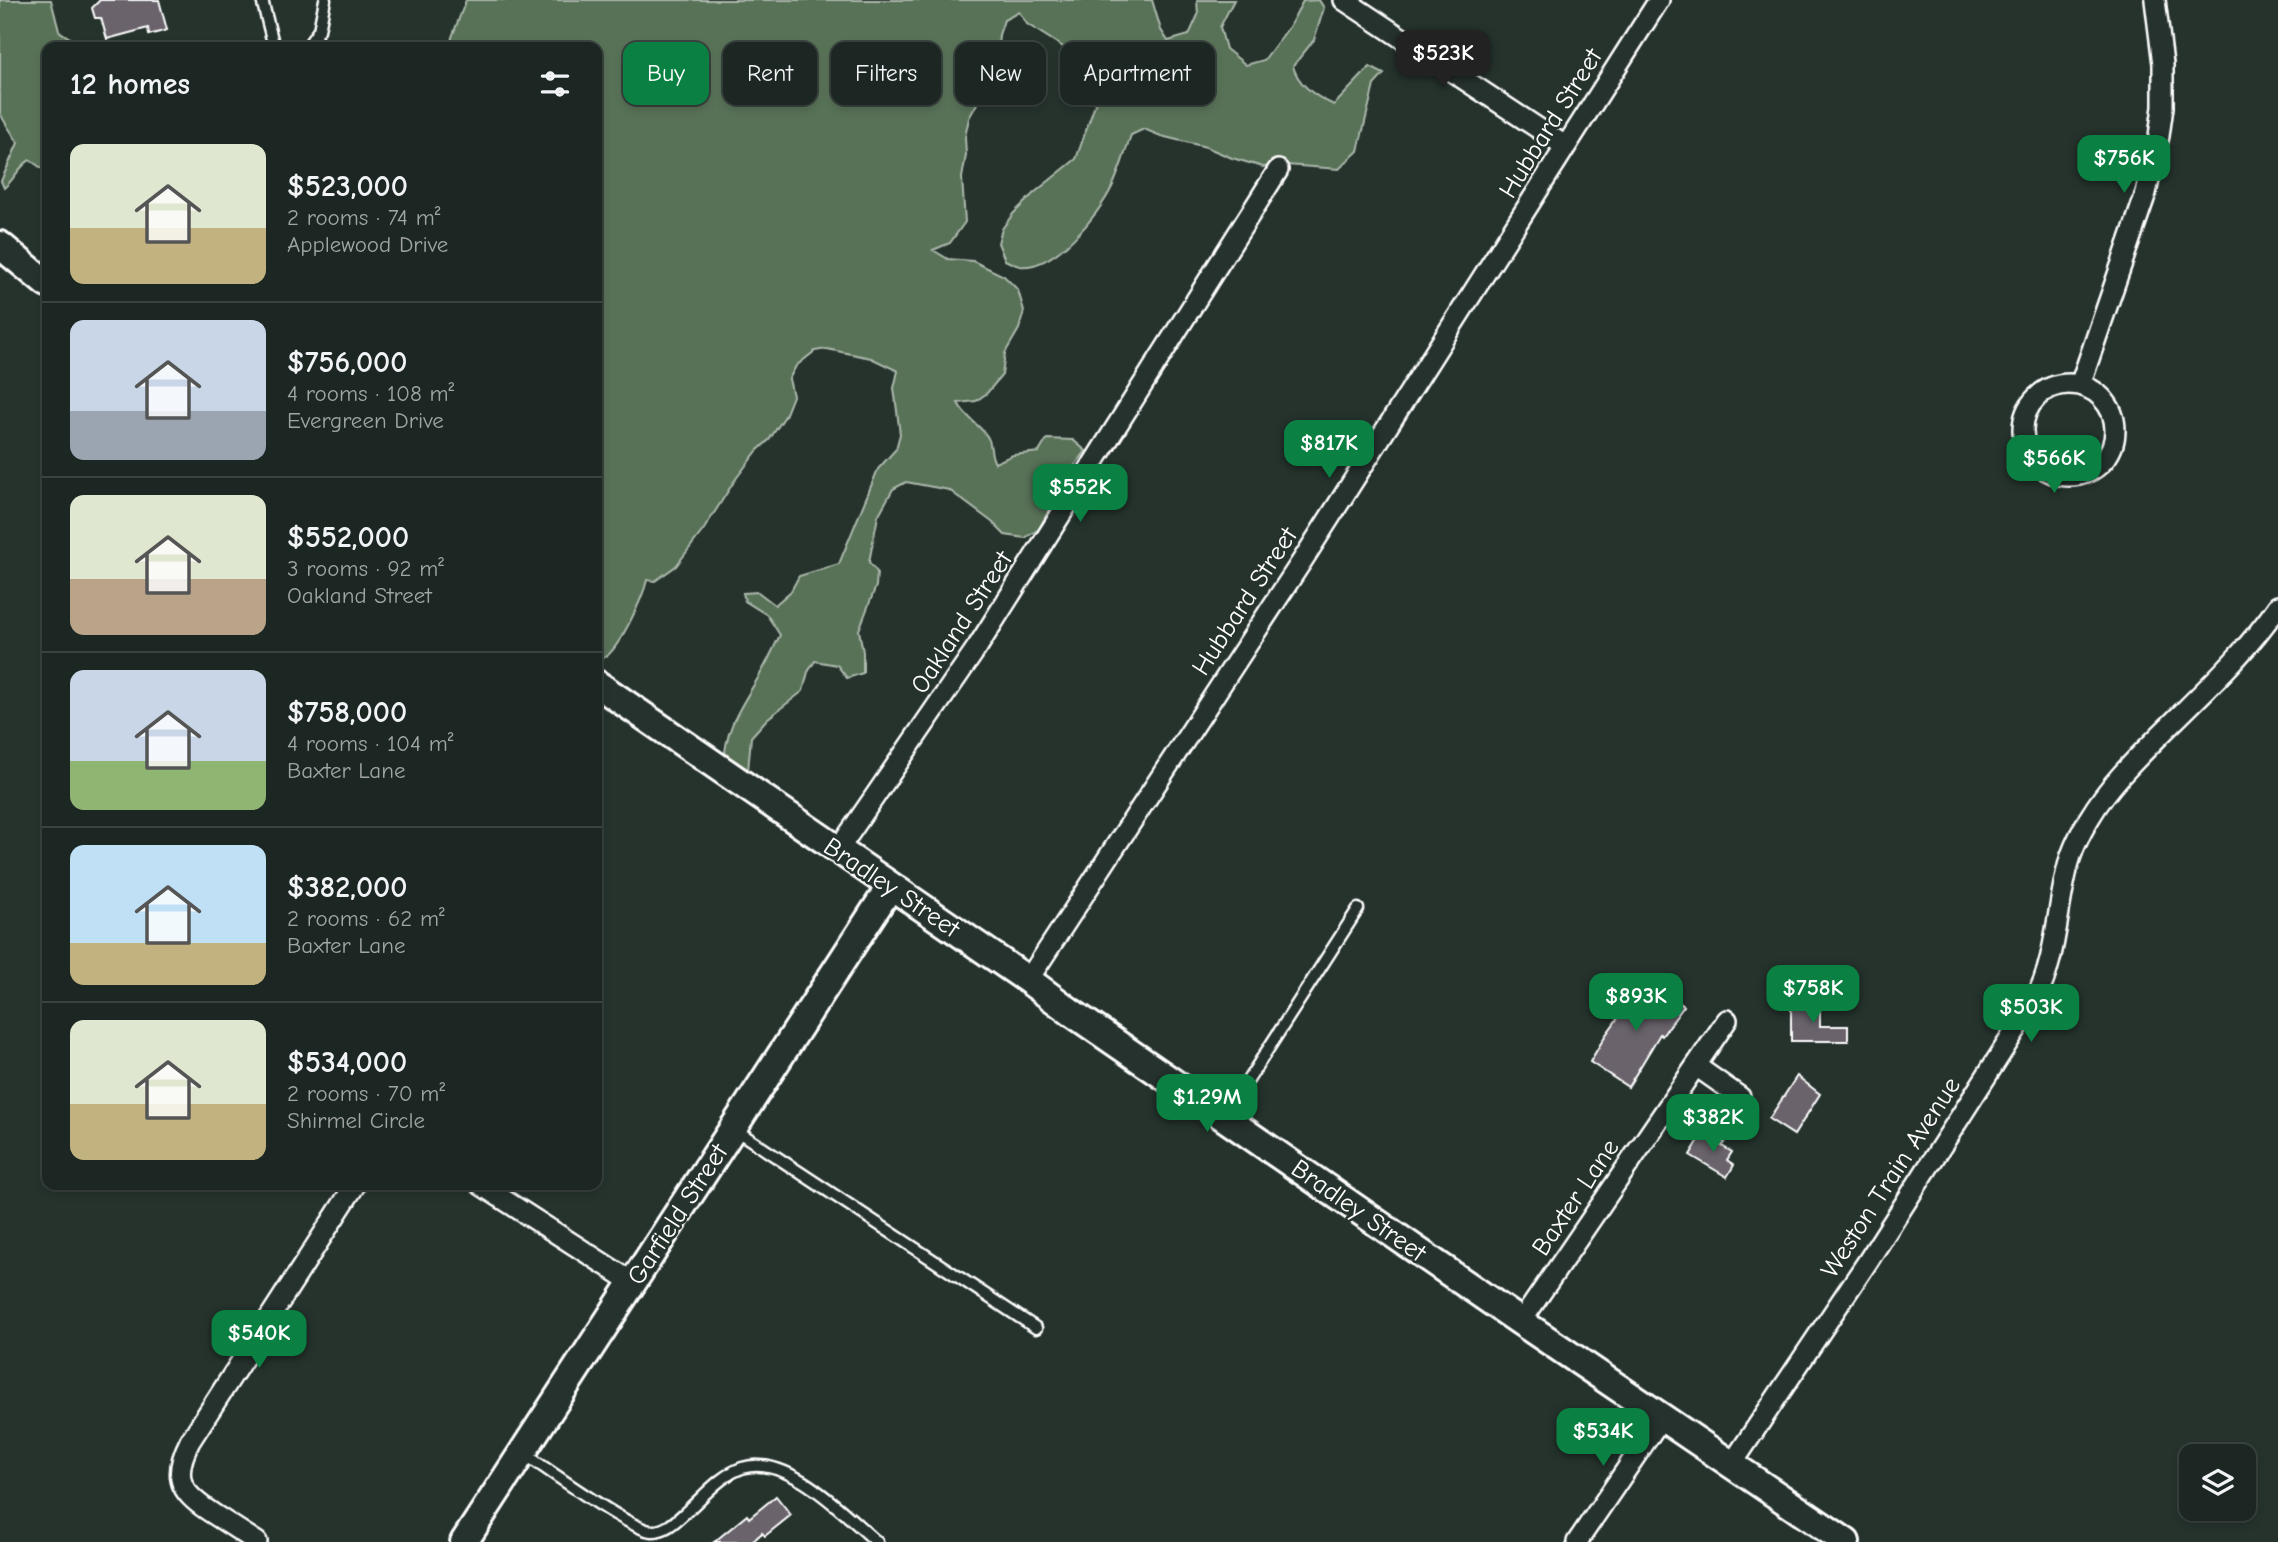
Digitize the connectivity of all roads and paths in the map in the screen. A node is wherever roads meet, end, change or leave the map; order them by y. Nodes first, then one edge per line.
1 (262, 0) edge
2 (325, 0) edge
3 (1344, 0) edge
4 (1659, 0) edge
5 (2155, 0) edge
6 (273, 42) edge
7 (311, 42) edge
8 (1565, 146) junction
9 (1278, 170) dead end
10 (0, 245) edge
11 (42, 280) edge
12 (2080, 385) junction
13 (2278, 606) edge
14 (602, 687) edge
15 (838, 850) junction
16 (890, 887) junction
17 (1358, 909) dead end
18 (1028, 980) junction
19 (1727, 1020) dead end
20 (1696, 1066) junction
21 (1740, 1097) dead end
22 (1224, 1117) junction
23 (733, 1129) junction
24 (352, 1190) edge
25 (489, 1190) edge
26 (632, 1282) junction
27 (1521, 1322) junction
28 (1036, 1328) dead end
29 (1662, 1417) junction
30 (523, 1453) junction
31 (1732, 1464) junction
32 (257, 1542) edge
33 (464, 1542) edge
34 (877, 1542) edge
35 (1577, 1542) edge
36 (1846, 1542) edge

1 - 6 lane
2 - 7 lane
3 - 8 street
4 - 8 street, Hubbard Street
5 - 12 street
8 - 18 street, Hubbard Street
9 - 15 street, Oakland Street
10 - 11 main road
12 - 12 street
13 - 31 street, Weston Train Avenue
14 - 15 main road, Bradley Street
15 - 16 main road, Bradley Street
16 - 18 main road, Bradley Street
16 - 23 main road, Garfield Street
17 - 22 lane
18 - 22 main road, Bradley Street
19 - 20 street, Baxter Lane
20 - 21 street
20 - 27 street, Baxter Lane
22 - 27 main road, Bradley Street
23 - 26 main road, Garfield Street
23 - 28 lane
24 - 32 street
25 - 26 street
26 - 30 main road, Garfield Street
27 - 29 main road, Bradley Street
29 - 31 main road, Bradley Street
29 - 35 street
30 - 33 main road, Garfield Street
30 - 34 lane
31 - 36 main road, Bradley Street

